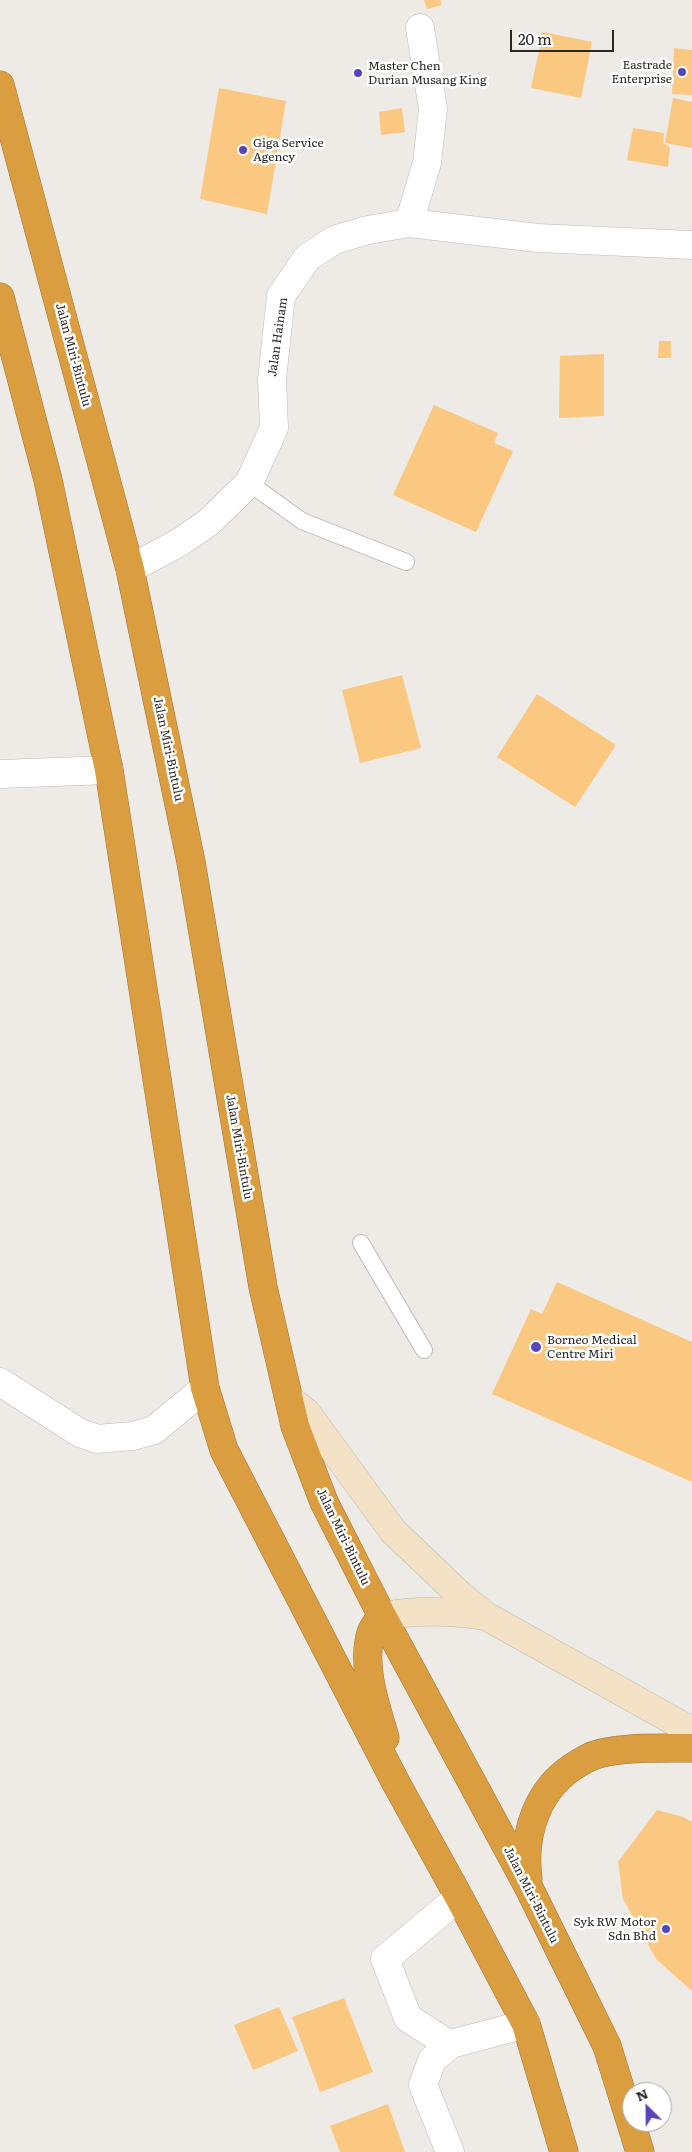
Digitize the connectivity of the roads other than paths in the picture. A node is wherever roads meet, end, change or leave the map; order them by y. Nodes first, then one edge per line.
1 (420, 28) dead end
2 (0, 85) edge
3 (409, 223) junction
4 (692, 245) edge
5 (0, 297) edge
6 (249, 483) junction
7 (406, 562) dead end
8 (130, 569) junction
9 (109, 770) junction
10 (0, 774) edge
11 (362, 1242) dead end
12 (424, 1350) dead end
13 (0, 1382) edge
14 (205, 1388) junction
15 (289, 1399) junction
16 (382, 1616) junction
17 (486, 1616) junction
18 (692, 1731) edge
19 (692, 1748) edge
20 (396, 1783) junction
21 (528, 1886) junction
22 (459, 1897) junction
23 (526, 2024) junction
24 (450, 2045) junction
25 (450, 2152) edge
26 (564, 2152) edge
27 (640, 2152) edge

1 - 3 street
2 - 8 highway, Jalan Miri-Bintulu
3 - 4 street, Jalan Hainam
3 - 6 street, Jalan Hainam
5 - 9 highway
6 - 7 lane
6 - 8 street, Jalan Hainam
8 - 15 highway, Jalan Miri-Bintulu
9 - 10 street
9 - 14 highway
11 - 12 lane
13 - 14 street
14 - 20 highway
15 - 16 highway, Jalan Miri-Bintulu
15 - 17 street
16 - 17 street
16 - 20 highway
16 - 21 highway, Jalan Miri-Bintulu
17 - 18 street
19 - 21 highway
20 - 22 highway
21 - 27 highway, Jalan Miri-Bintulu
22 - 23 highway
22 - 24 street
23 - 24 street
23 - 26 highway
24 - 25 street

